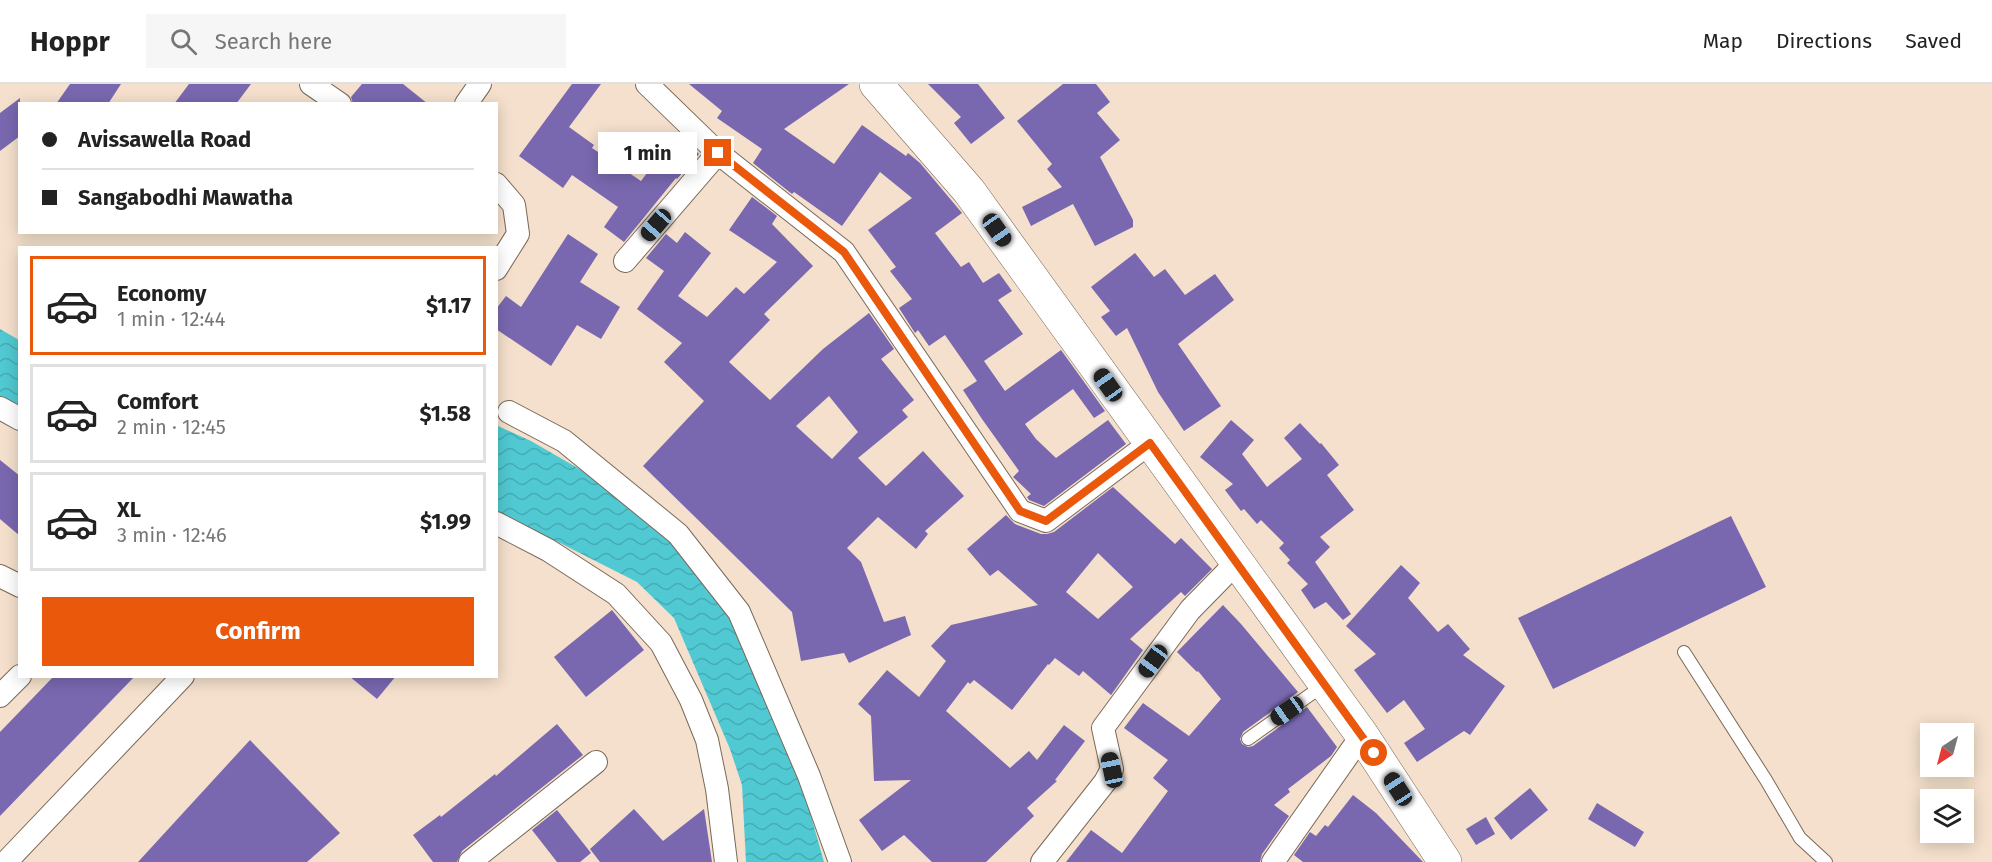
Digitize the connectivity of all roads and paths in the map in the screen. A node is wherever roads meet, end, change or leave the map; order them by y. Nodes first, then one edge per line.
1 (480, 84) edge
2 (647, 84) edge
3 (876, 84) edge
4 (315, 85) edge
5 (336, 102) edge
6 (467, 102) edge
7 (718, 153) junction
8 (498, 186) edge
9 (625, 261) dead end
10 (498, 266) edge
11 (0, 408) edge
12 (509, 412) dead end
13 (18, 418) edge
14 (1150, 443) junction
15 (498, 524) edge
16 (1237, 562) junction
17 (0, 576) edge
18 (18, 585) edge
19 (1684, 652) dead end
20 (18, 678) edge
21 (181, 678) edge
22 (1325, 684) junction
23 (0, 696) edge
24 (1362, 735) junction
25 (1248, 739) dead end
26 (596, 762) dead end
27 (474, 861) edge
28 (6, 862) edge
29 (726, 862) edge
30 (840, 862) edge
31 (1042, 862) edge
32 (1273, 862) edge
33 (1445, 862) edge
34 (1826, 862) edge

1 - 6 street
2 - 7 street
3 - 14 main road
4 - 5 street
7 - 9 street
7 - 14 street
8 - 10 street
11 - 13 street
12 - 30 street
14 - 16 main road
15 - 29 street
16 - 22 main road
16 - 31 street
17 - 18 street
19 - 34 lane
20 - 23 street
21 - 28 street
22 - 24 main road
22 - 25 lane
24 - 32 street
24 - 33 main road
26 - 27 street

